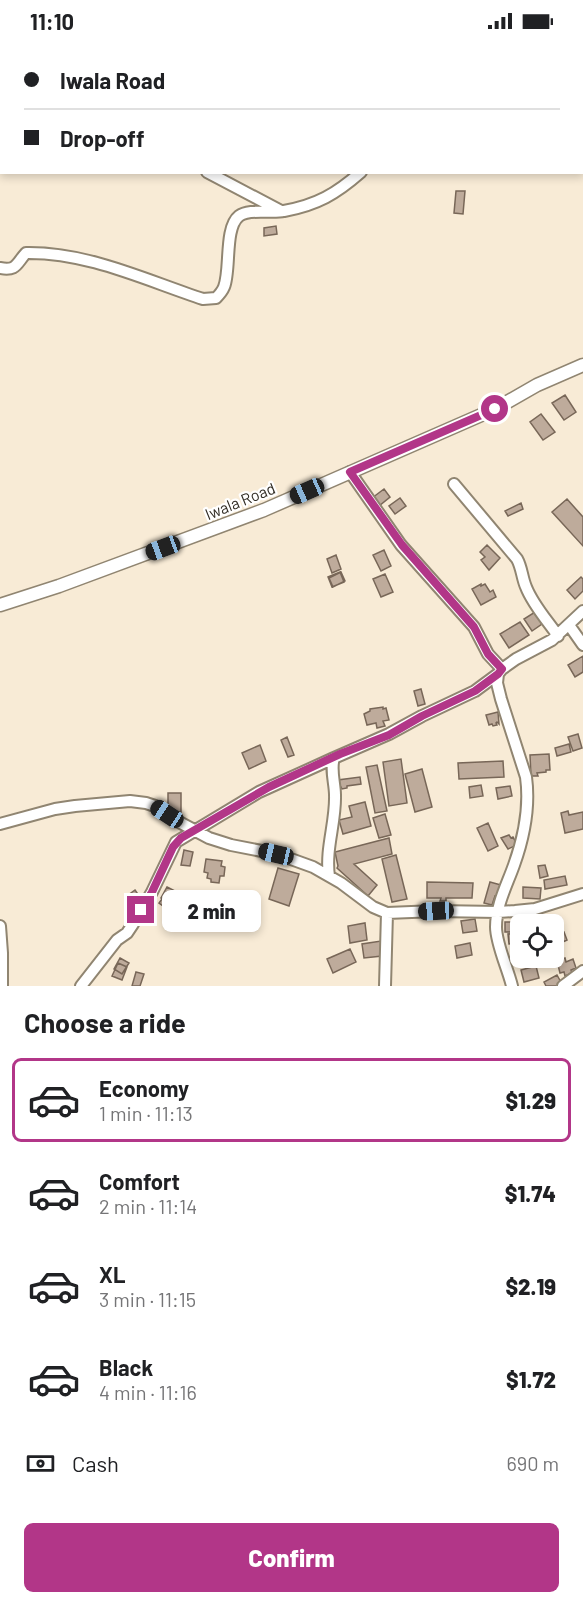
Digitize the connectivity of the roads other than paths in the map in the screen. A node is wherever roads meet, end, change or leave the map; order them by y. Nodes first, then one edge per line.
1 (211, 174) edge
2 (359, 174) edge
3 (282, 212) junction
4 (0, 268) edge
5 (583, 365) edge
6 (350, 472) junction
7 (454, 483) dead end
8 (0, 605) edge
9 (583, 611) edge
10 (569, 625) junction
11 (558, 636) junction
12 (583, 645) edge
13 (500, 671) junction
14 (334, 758) junction
15 (0, 824) edge
16 (194, 831) junction
17 (329, 876) junction
18 (583, 894) edge
19 (498, 912) junction
20 (387, 913) junction
21 (0, 926) edge
22 (583, 971) edge
23 (2, 986) edge
24 (81, 986) edge
25 (386, 986) edge
26 (512, 986) edge
27 (563, 986) edge

1 - 3 street
2 - 3 street
3 - 4 street
5 - 6 street, Iwala Road
6 - 8 street, Iwala Road
6 - 13 street
7 - 11 street
9 - 10 street
10 - 11 street
10 - 12 street
11 - 13 street
13 - 14 street
13 - 19 street
14 - 16 street
14 - 17 street
15 - 16 street
16 - 17 street
16 - 24 street
17 - 20 street
18 - 19 street
19 - 20 street
19 - 26 street
20 - 25 street
21 - 23 street
22 - 27 street

